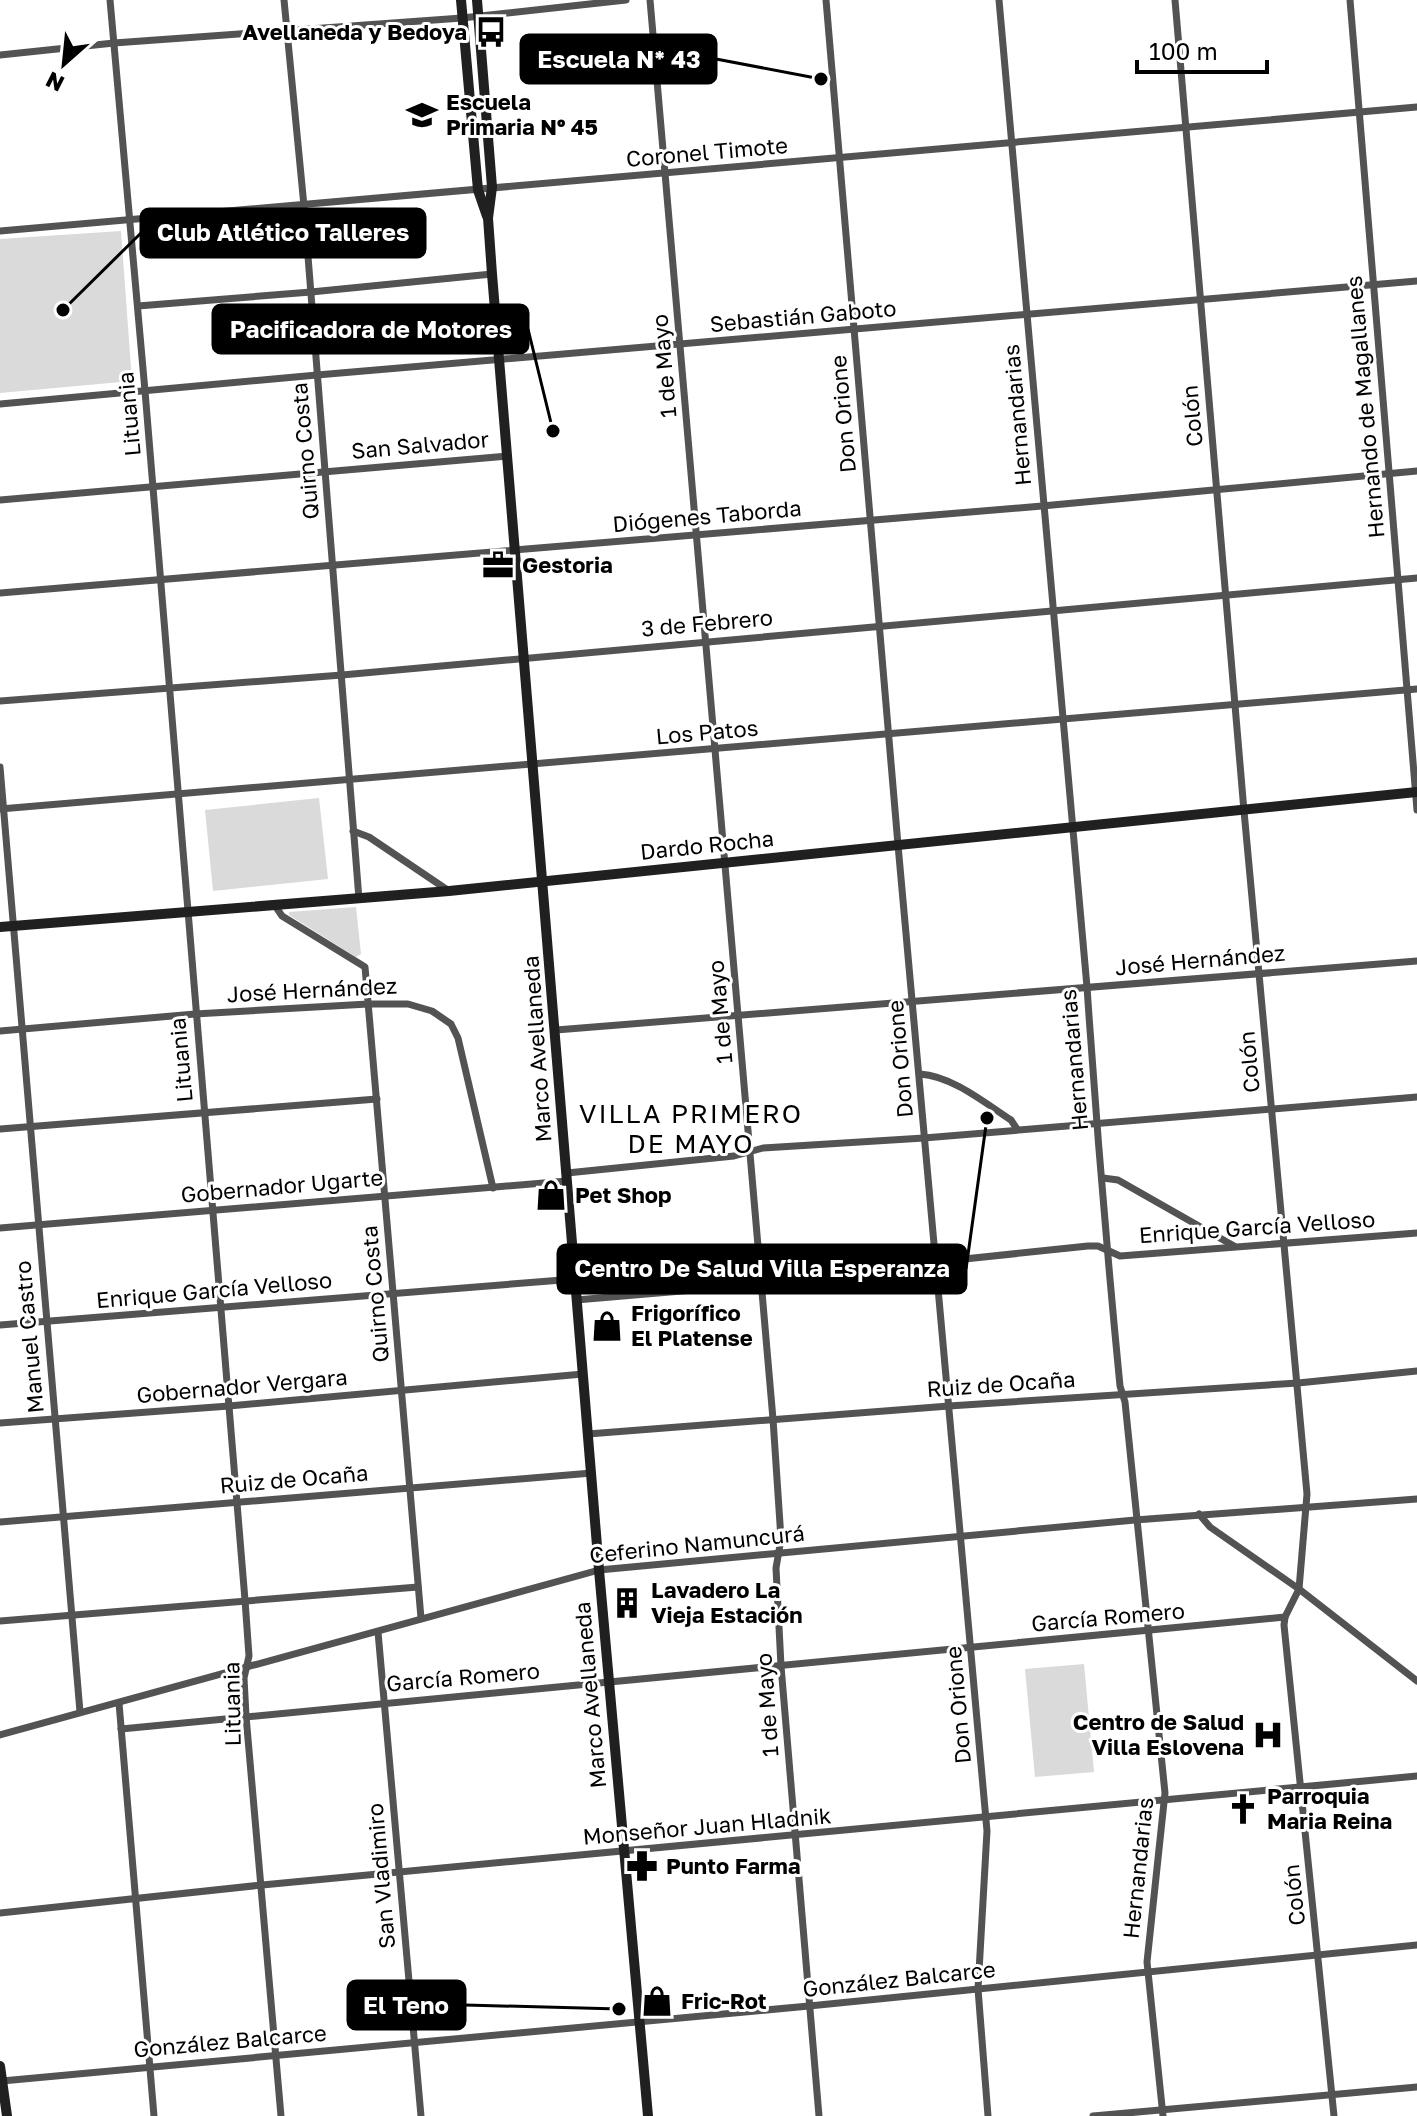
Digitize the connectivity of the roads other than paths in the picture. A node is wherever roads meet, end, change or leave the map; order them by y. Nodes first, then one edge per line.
1 (110, 0) edge
2 (284, 0) edge
3 (461, 0) edge
4 (477, 0) edge
5 (626, 0) edge
6 (650, 0) edge
7 (826, 0) edge
8 (999, 0) edge
9 (1175, 0) edge
10 (1350, 0) edge
11 (478, 14) junction
12 (462, 18) junction
13 (287, 30) junction
14 (114, 43) junction
15 (0, 55) edge
16 (1417, 107) edge
17 (1359, 112) junction
18 (1185, 127) junction
19 (1013, 143) junction
20 (840, 159) junction
21 (665, 174) junction
22 (492, 187) junction
23 (478, 190) junction
24 (304, 206) junction
25 (488, 218) junction
26 (129, 222) junction
27 (0, 231) edge
28 (492, 274) junction
29 (1417, 281) edge
30 (1373, 285) junction
31 (311, 292) junction
32 (1200, 299) junction
33 (138, 306) junction
34 (1026, 314) junction
35 (853, 330) junction
36 (681, 345) junction
37 (501, 360) junction
38 (317, 375) junction
39 (145, 391) junction
40 (0, 404) edge
41 (508, 456) junction
42 (1417, 471) edge
43 (324, 472) junction
44 (1388, 473) junction
45 (153, 485) junction
46 (1216, 489) junction
47 (0, 500) edge
48 (1042, 506) junction
49 (871, 519) junction
50 (696, 535) junction
51 (515, 551) junction
52 (334, 566) junction
53 (1417, 578) edge
54 (1397, 580) junction
55 (159, 581) junction
56 (0, 593) edge
57 (1225, 594) junction
58 (1052, 610) junction
59 (881, 625) junction
60 (706, 641) junction
61 (525, 658) junction
62 (342, 675) junction
63 (169, 687) junction
64 (1417, 689) edge
65 (1407, 690) junction
66 (0, 701) edge
67 (1235, 704) junction
68 (1062, 718) junction
69 (889, 733) junction
70 (715, 749) junction
71 (533, 765) junction
72 (0, 767) edge
73 (350, 779) junction
74 (1416, 792) edge
75 (177, 794) junction
76 (2, 808) edge
77 (1417, 810) edge
78 (1244, 811) junction
79 (1071, 827) junction
80 (353, 831) junction
81 (898, 845) junction
82 (724, 864) junction
83 (544, 882) junction
84 (449, 891) junction
85 (359, 899) junction
86 (276, 907) junction
87 (188, 912) junction
88 (13, 926) junction
89 (0, 927) edge
90 (1417, 961) edge
91 (1260, 974) junction
92 (1087, 987) junction
93 (914, 1002) junction
94 (368, 1004) junction
95 (195, 1014) junction
96 (739, 1015) junction
97 (22, 1030) junction
98 (556, 1030) junction
99 (0, 1031) edge
100 (920, 1074) junction
101 (1417, 1097) edge
102 (377, 1099) junction
103 (1271, 1110) junction
104 (204, 1113) junction
105 (1096, 1123) junction
106 (30, 1127) junction
107 (0, 1129) edge
108 (1017, 1129) junction
109 (924, 1138) junction
110 (751, 1150) junction
111 (567, 1177) junction
112 (1103, 1178) junction
113 (493, 1188) junction
114 (385, 1195) junction
115 (212, 1211) junction
116 (38, 1225) junction
117 (0, 1228) edge
118 (1417, 1233) edge
119 (1283, 1244) junction
120 (1234, 1246) junction
121 (1107, 1251) junction
122 (936, 1262) junction
123 (575, 1279) junction
124 (761, 1285) junction
125 (392, 1293) junction
126 (576, 1300) junction
127 (220, 1308) junction
128 (46, 1321) junction
129 (0, 1325) edge
130 (1417, 1371) edge
131 (583, 1374) junction
132 (1298, 1383) junction
133 (401, 1391) junction
134 (1122, 1393) junction
135 (229, 1406) junction
136 (949, 1406) junction
137 (54, 1419) junction
138 (773, 1419) junction
139 (0, 1423) edge
140 (588, 1434) junction
141 (592, 1473) junction
142 (409, 1488) junction
143 (1417, 1499) edge
144 (237, 1503) junction
145 (1307, 1507) junction
146 (1199, 1514) junction
147 (62, 1516) junction
148 (1135, 1520) junction
149 (0, 1522) edge
150 (960, 1537) junction
151 (779, 1553) junction
152 (599, 1570) junction
153 (418, 1587) junction
154 (1299, 1589) junction
155 (245, 1600) junction
156 (72, 1615) junction
157 (1285, 1617) junction
158 (421, 1618) junction
159 (0, 1621) edge
160 (378, 1632) junction
161 (1149, 1632) junction
162 (971, 1648) junction
163 (781, 1666) junction
164 (247, 1668) junction
165 (1417, 1681) edge
166 (609, 1682) junction
167 (384, 1702) junction
168 (119, 1703) junction
169 (80, 1712) junction
170 (246, 1716) junction
171 (121, 1729) junction
172 (0, 1735) edge
173 (1417, 1776) edge
174 (1300, 1786) junction
175 (1164, 1799) junction
176 (986, 1819) junction
177 (795, 1836) junction
178 (624, 1851) junction
179 (399, 1873) junction
180 (262, 1885) junction
181 (136, 1897) junction
182 (0, 1913) edge
183 (1417, 1945) edge
184 (1318, 1955) junction
185 (1149, 1971) junction
186 (978, 1989) junction
187 (809, 2006) junction
188 (639, 2021) junction
189 (415, 2042) junction
190 (276, 2056) junction
191 (0, 2066) edge
192 (149, 2067) junction
193 (2, 2081) edge
194 (1417, 2087) edge
195 (1333, 2094) junction
196 (1163, 2113) edge
197 (7, 2116) edge
198 (154, 2116) edge
199 (281, 2116) edge
200 (421, 2116) edge
201 (648, 2116) edge
202 (819, 2116) edge
203 (988, 2116) edge
204 (1093, 2116) edge
205 (1334, 2116) edge

1 - 14 street, Lituania
2 - 13 street, Quirno Costa
3 - 12 street, Marco Avellaneda
4 - 11 street, Marco Avellaneda
5 - 11 street
6 - 21 street, 1 de Mayo
7 - 20 street, Don Orione
8 - 19 street, Hernandarias
9 - 18 street, Colón
10 - 17 street, Hernando de Magallanes
11 - 12 street
11 - 22 street, Marco Avellaneda
12 - 13 street
12 - 23 street, Marco Avellaneda
13 - 14 street
13 - 24 street, Quirno Costa
14 - 15 street
14 - 26 street, Lituania
16 - 17 street, Coronel Timote
17 - 18 street, Coronel Timote
17 - 30 street, Hernando de Magallanes
18 - 19 street, Coronel Timote
18 - 32 street, Colón
19 - 20 street, Coronel Timote
19 - 34 street, Hernandarias
20 - 21 street, Coronel Timote
20 - 35 street, Don Orione
21 - 22 street, Coronel Timote
21 - 36 street, 1 de Mayo
22 - 23 street, Coronel Timote
22 - 25 street, Marco Avellaneda
23 - 24 street, Coronel Timote
23 - 25 street, Marco Avellaneda
24 - 26 street, Coronel Timote
24 - 31 street, Quirno Costa
25 - 28 street, Marco Avellaneda
26 - 27 street, Coronel Timote
26 - 33 street, Lituania
28 - 31 street
28 - 37 street, Marco Avellaneda
29 - 30 street, Sebastián Gaboto
30 - 32 street, Sebastián Gaboto
30 - 44 street, Hernando de Magallanes
31 - 33 street
31 - 38 street, Quirno Costa
32 - 34 street, Sebastián Gaboto
32 - 46 street, Colón
33 - 39 street, Lituania
34 - 35 street, Sebastián Gaboto
34 - 48 street, Hernandarias
35 - 36 street, Sebastián Gaboto
35 - 49 street, Don Orione
36 - 37 street, Sebastián Gaboto
36 - 50 street, 1 de Mayo
37 - 38 street, Sebastián Gaboto
37 - 41 street, Marco Avellaneda
38 - 39 street, Sebastián Gaboto
38 - 43 street, Quirno Costa
39 - 40 street, Sebastián Gaboto
39 - 45 street, Lituania
41 - 43 street, San Salvador
41 - 51 street, Marco Avellaneda
42 - 44 street, Diógenes Taborda
43 - 45 street, San Salvador
43 - 52 street, Quirno Costa
44 - 46 street, Diógenes Taborda
44 - 54 street, Hernando de Magallanes
45 - 47 street, San Salvador
45 - 55 street, Lituania
46 - 48 street, Diógenes Taborda
46 - 57 street, Colón
48 - 49 street, Diógenes Taborda
48 - 58 street, Hernandarias
49 - 50 street, Diógenes Taborda
49 - 59 street, Don Orione
50 - 51 street, Diógenes Taborda
50 - 60 street, 1 de Mayo
51 - 52 street, Diógenes Taborda
51 - 61 street, Marco Avellaneda
52 - 55 street, Diógenes Taborda
52 - 62 street, Quirno Costa
53 - 54 street, 3 de Febrero
54 - 57 street, 3 de Febrero
54 - 65 street, Hernando de Magallanes
55 - 56 street, Diógenes Taborda
55 - 63 street, Lituania
57 - 58 street, 3 de Febrero
57 - 67 street, Colón
58 - 59 street, 3 de Febrero
58 - 68 street, Hernandarias
59 - 60 street, 3 de Febrero
59 - 69 street, Don Orione
60 - 61 street, 3 de Febrero
60 - 70 street, 1 de Mayo
61 - 62 street, 3 de Febrero
61 - 71 street, Marco Avellaneda
62 - 63 street, 3 de Febrero
62 - 73 street, Quirno Costa
63 - 66 street, 3 de Febrero
63 - 75 street, Lituania
64 - 65 street, Los Patos
65 - 67 street, Los Patos
65 - 74 street, Hernando de Magallanes
67 - 68 street, Los Patos
67 - 78 street, Colón
68 - 69 street, Los Patos
68 - 79 street, Hernandarias
69 - 70 street, Los Patos
69 - 81 street, Don Orione
70 - 71 street, Los Patos
70 - 82 street, 1 de Mayo
71 - 73 street, Los Patos
71 - 83 street, Marco Avellaneda
72 - 76 street, Manuel Castro
73 - 75 street, Los Patos
73 - 80 street, Quirno Costa
74 - 77 street, Hernando de Magallanes
74 - 78 street, Dardo Rocha
75 - 76 street, Los Patos
75 - 87 street, Lituania
76 - 88 street, Manuel Castro
78 - 79 street, Dardo Rocha
78 - 91 street, Colón
79 - 81 street, Dardo Rocha
79 - 92 street, Hernandarias
80 - 84 street
80 - 85 street, Quirno Costa
81 - 82 street, Dardo Rocha
81 - 93 street, Don Orione
82 - 83 street, Dardo Rocha
82 - 96 street, 1 de Mayo
83 - 84 street, Dardo Rocha
83 - 98 street, Marco Avellaneda
84 - 85 street, Dardo Rocha
85 - 86 street, Dardo Rocha
86 - 87 street, Dardo Rocha
86 - 94 street, Quirno Costa
87 - 88 street, Dardo Rocha
87 - 95 street, Lituania
88 - 89 street, Dardo Rocha
88 - 97 street, Manuel Castro
90 - 91 street, José Hernández
91 - 92 street, José Hernández
91 - 103 street, Colón
92 - 93 street, José Hernández
92 - 105 street, Hernandarias
93 - 96 street, José Hernández
93 - 100 street, Don Orione
94 - 95 street, José Hernández
94 - 102 street, Quirno Costa
94 - 113 street, José Hernández
95 - 97 street, José Hernández
95 - 104 street, Lituania
96 - 98 street, José Hernández
96 - 110 street, 1 de Mayo
97 - 99 street, José Hernández
97 - 106 street, Manuel Castro
98 - 111 street, Marco Avellaneda
100 - 108 street
100 - 109 street, Don Orione
101 - 103 street, Gobernador Ugarte
102 - 104 street
102 - 114 street, Quirno Costa
103 - 105 street, Gobernador Ugarte
103 - 119 street, Colón
104 - 106 street
104 - 115 street, Lituania
105 - 108 street, Gobernador Ugarte
105 - 112 street, Hernandarias
106 - 107 street
106 - 116 street, Manuel Castro
108 - 109 street, Gobernador Ugarte
109 - 110 street, Gobernador Ugarte
109 - 122 street, Don Orione
110 - 111 street, Gobernador Ugarte
110 - 124 street, 1 de Mayo
111 - 113 street, Gobernador Ugarte
111 - 123 street, Marco Avellaneda
112 - 120 street
112 - 121 street, Hernandarias
113 - 114 street, Gobernador Ugarte
114 - 115 street, Gobernador Ugarte
114 - 125 street, Quirno Costa
115 - 116 street, Gobernador Ugarte
115 - 127 street, Lituania
116 - 117 street, Gobernador Ugarte
116 - 128 street, Manuel Castro
118 - 119 street, Enrique García Velloso
119 - 120 street, Enrique García Velloso
119 - 132 street, Colón
120 - 121 street, Enrique García Velloso
121 - 122 street, Enrique García Velloso
121 - 134 street, Hernandarias
122 - 124 street, Enrique García Velloso
122 - 136 street, Don Orione
123 - 125 street, Enrique García Velloso
123 - 126 street, Marco Avellaneda
124 - 126 street, Enrique García Velloso
124 - 138 street, 1 de Mayo
125 - 127 street, Enrique García Velloso
125 - 133 street, Quirno Costa
126 - 131 street, Marco Avellaneda
127 - 128 street, Enrique García Velloso
127 - 135 street, Lituania
128 - 129 street, Enrique García Velloso
128 - 137 street, Manuel Castro
130 - 132 street, Ruiz de Ocaña
131 - 133 street, Gobernador Vergara
131 - 140 street, Marco Avellaneda
132 - 134 street, Ruiz de Ocaña
132 - 145 street, Colón
133 - 135 street, Gobernador Vergara
133 - 142 street, Quirno Costa
134 - 136 street, Ruiz de Ocaña
134 - 148 street, Hernandarias
135 - 137 street, Gobernador Vergara
135 - 144 street, Lituania
136 - 138 street, Ruiz de Ocaña
136 - 150 street, Don Orione
137 - 139 street, Gobernador Vergara
137 - 147 street, Manuel Castro
138 - 140 street, Ruiz de Ocaña
138 - 151 street, 1 de Mayo
140 - 141 street, Marco Avellaneda
141 - 142 street, Ruiz de Ocaña
141 - 152 street, Marco Avellaneda
142 - 144 street, Ruiz de Ocaña
142 - 153 street, Quirno Costa
143 - 145 street, Ceferino Namuncurá
144 - 147 street, Ruiz de Ocaña
144 - 155 street, Lituania
145 - 146 street, Ceferino Namuncurá
145 - 154 street, Colón
146 - 148 street, Ceferino Namuncurá
146 - 154 street
147 - 149 street, Ruiz de Ocaña
147 - 156 street, Manuel Castro
148 - 150 street, Ceferino Namuncurá
148 - 161 street, Hernandarias
150 - 151 street, Ceferino Namuncurá
150 - 162 street, Don Orione
151 - 152 street, Ceferino Namuncurá
151 - 163 street, 1 de Mayo
152 - 158 street, Ceferino Namuncurá
152 - 166 street, Marco Avellaneda
153 - 155 street
153 - 158 street, Quirno Costa
154 - 157 street, Colón
154 - 165 street
155 - 156 street
155 - 164 street, Lituania
156 - 159 street
156 - 169 street, Manuel Castro
157 - 161 street, García Romero
157 - 174 street, Colón
158 - 160 street, Ceferino Namuncurá
160 - 164 street, Ceferino Namuncurá
160 - 167 street, San Vladimiro
161 - 162 street, García Romero
161 - 175 street, Hernandarias
162 - 163 street, García Romero
162 - 176 street, Don Orione
163 - 166 street, García Romero
163 - 177 street, 1 de Mayo
164 - 168 street, Ceferino Namuncurá
164 - 170 street, Lituania
166 - 167 street, García Romero
166 - 178 street, Marco Avellaneda
167 - 170 street, García Romero
167 - 179 street, San Vladimiro
168 - 169 street, Ceferino Namuncurá
168 - 171 street
169 - 172 street, Ceferino Namuncurá
170 - 171 street, García Romero
170 - 180 street, Lituania
171 - 181 street
173 - 174 street, Monseñor Juan Hladnik
174 - 175 street, Monseñor Juan Hladnik
174 - 184 street, Colón
175 - 176 street, Monseñor Juan Hladnik
175 - 185 street, Hernandarias
176 - 177 street, Monseñor Juan Hladnik
176 - 186 street, Don Orione
177 - 178 street, Monseñor Juan Hladnik
177 - 187 street, 1 de Mayo
178 - 179 street, Monseñor Juan Hladnik
178 - 188 street, Marco Avellaneda
179 - 180 street, Monseñor Juan Hladnik
179 - 189 street, San Vladimiro
180 - 181 street, Monseñor Juan Hladnik
180 - 190 street, Lituania
181 - 182 street, Monseñor Juan Hladnik
181 - 192 street
183 - 184 street, González Balcarce
184 - 185 street, González Balcarce
184 - 195 street, Colón
185 - 186 street, González Balcarce
185 - 196 street, Hernandarias
186 - 187 street, González Balcarce
186 - 203 street, Don Orione
187 - 188 street, González Balcarce
187 - 202 street, 1 de Mayo
188 - 189 street, González Balcarce
188 - 201 street, Marco Avellaneda
189 - 190 street, González Balcarce
189 - 200 street, San Vladimiro
190 - 192 street, González Balcarce
190 - 199 street, Lituania
191 - 193 street
192 - 193 street, González Balcarce
192 - 198 street
193 - 197 street
194 - 195 street
195 - 196 street
195 - 205 street, Colón
196 - 204 street

